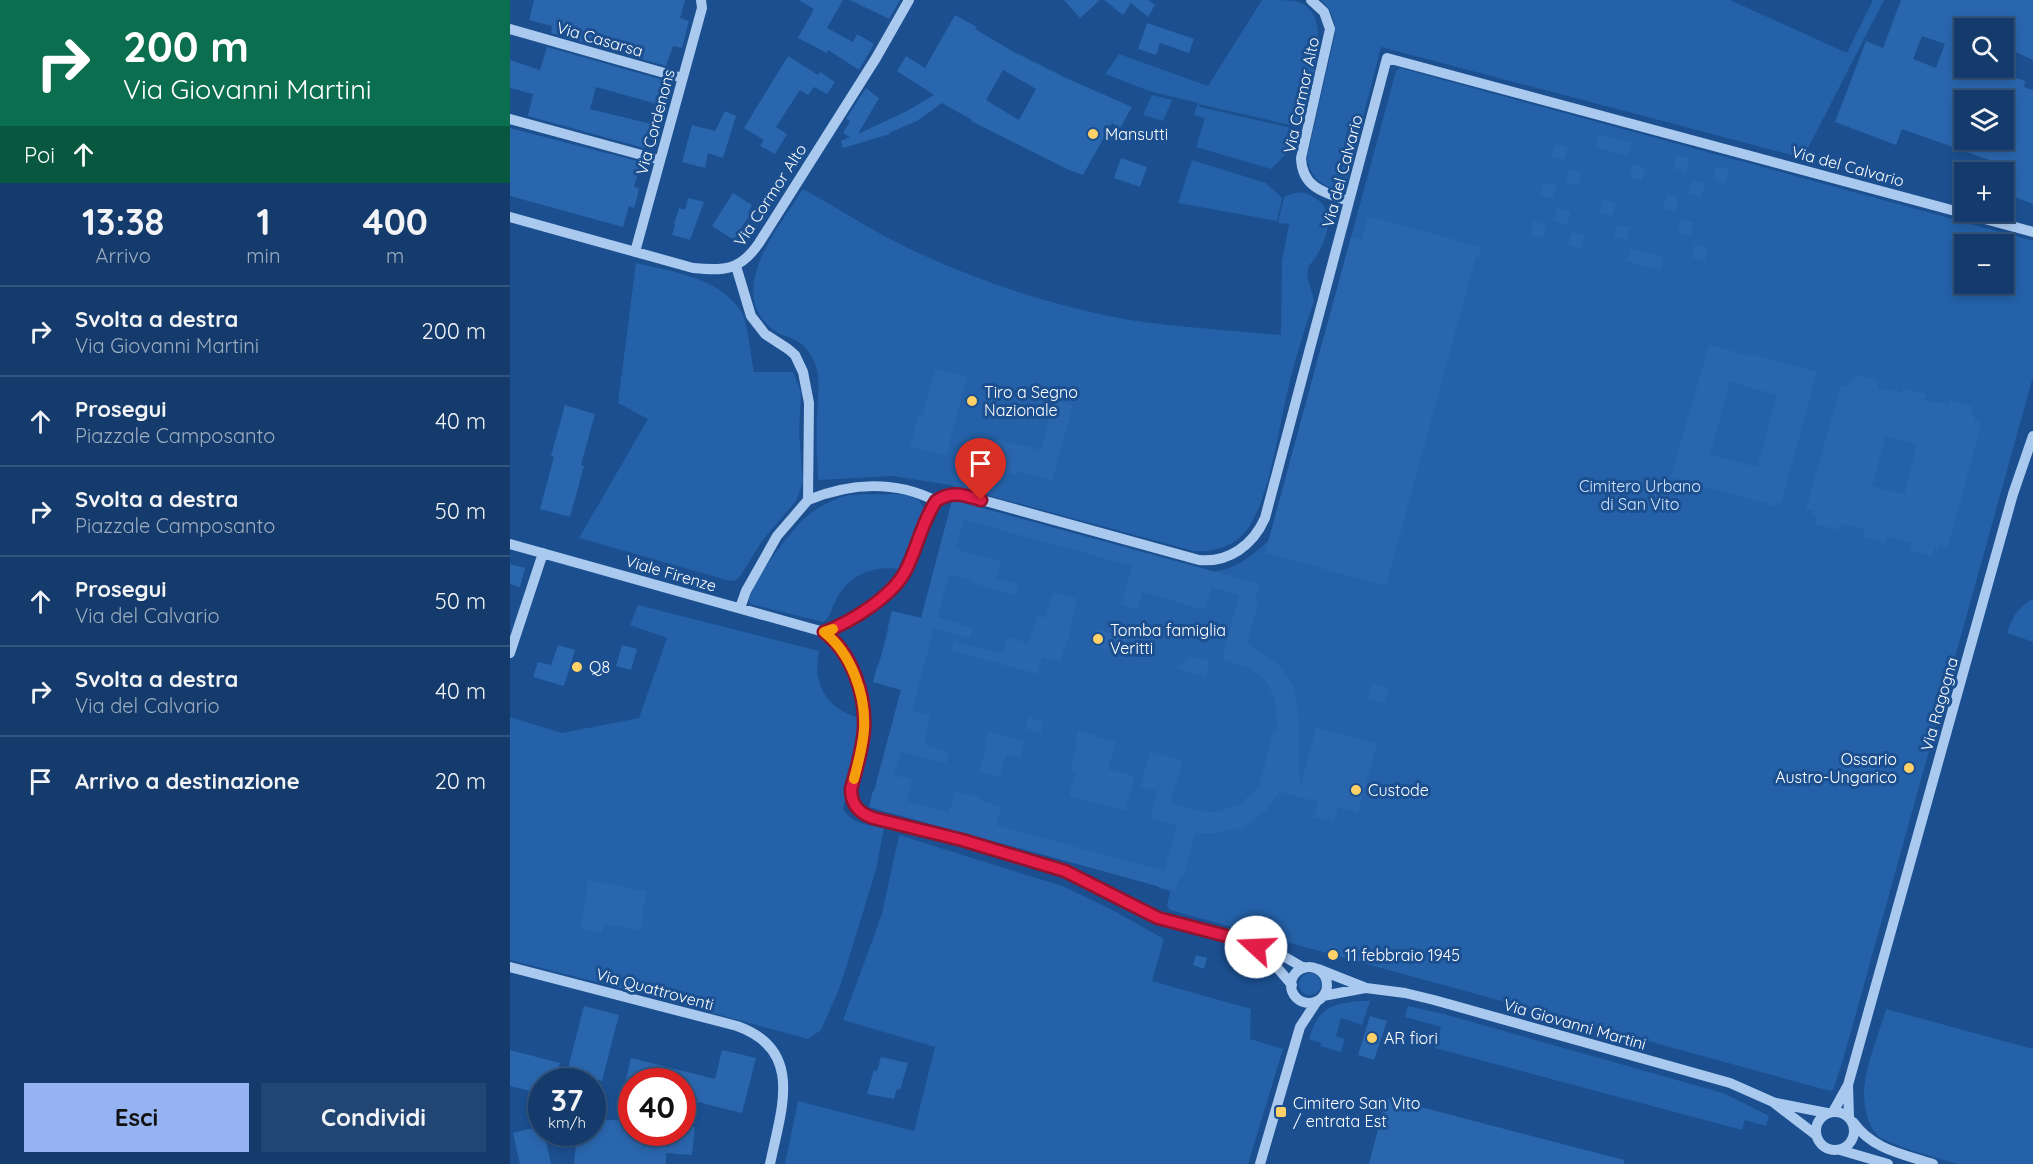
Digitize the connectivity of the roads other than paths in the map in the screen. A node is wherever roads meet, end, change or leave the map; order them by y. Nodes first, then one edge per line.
1 (700, 0) edge
2 (909, 0) edge
3 (1311, 0) edge
4 (510, 29) edge
5 (682, 78) junction
6 (510, 119) edge
7 (660, 160) junction
8 (1349, 201) junction
9 (510, 217) edge
10 (2033, 231) edge
11 (635, 252) junction
12 (736, 266) junction
13 (2033, 436) edge
14 (808, 500) junction
15 (936, 501) junction
16 (510, 544) edge
17 (543, 553) junction
18 (740, 608) junction
19 (824, 632) junction
20 (510, 653) edge
21 (1256, 947) junction
22 (510, 967) edge
23 (1304, 968) junction
24 (1318, 969) junction
25 (1292, 985) junction
26 (1366, 988) junction
27 (1298, 998) junction
28 (1320, 999) junction
29 (1300, 1027) junction
30 (1848, 1085) junction
31 (1773, 1102) junction
32 (1830, 1112) junction
33 (1850, 1119) junction
34 (1816, 1135) junction
35 (1840, 1150) junction
36 (770, 1164) edge
37 (1260, 1164) edge
38 (1888, 1164) edge
39 (1933, 1164) edge

1 - 5 street, Via Cordenons
2 - 12 street, Via Cormor Alto
3 - 8 street, Via Cormor Alto
4 - 5 street, Via Casarsa
5 - 7 street, Via Cordenons
6 - 7 street
7 - 11 street, Via Cordenons
8 - 10 street, Via del Calvario
8 - 15 street, Via del Calvario
9 - 11 street, Via Cormor Alto
11 - 12 street, Via Cormor Alto
12 - 14 street
13 - 30 street, Via Ragogna
14 - 15 street
14 - 18 street
15 - 19 street
16 - 17 street, Viale Firenze
17 - 18 street, Viale Firenze
17 - 20 street
18 - 19 street, Viale Firenze
19 - 21 street
21 - 23 street
21 - 25 street
22 - 36 street, Via Quattroventi
23 - 24 street
23 - 25 street
24 - 26 street, Via Giovanni Martini
24 - 28 street
25 - 27 street
26 - 28 street, Via Giovanni Martini
26 - 31 street, Via Giovanni Martini
27 - 28 street
27 - 29 street
28 - 29 street
29 - 37 street
30 - 32 street, Via Ragogna
30 - 33 street, Via Ragogna
31 - 32 street, Via Giovanni Martini
31 - 34 street, Via Giovanni Martini
32 - 33 street
32 - 34 street
33 - 35 street
33 - 39 street
34 - 35 street
35 - 38 street

